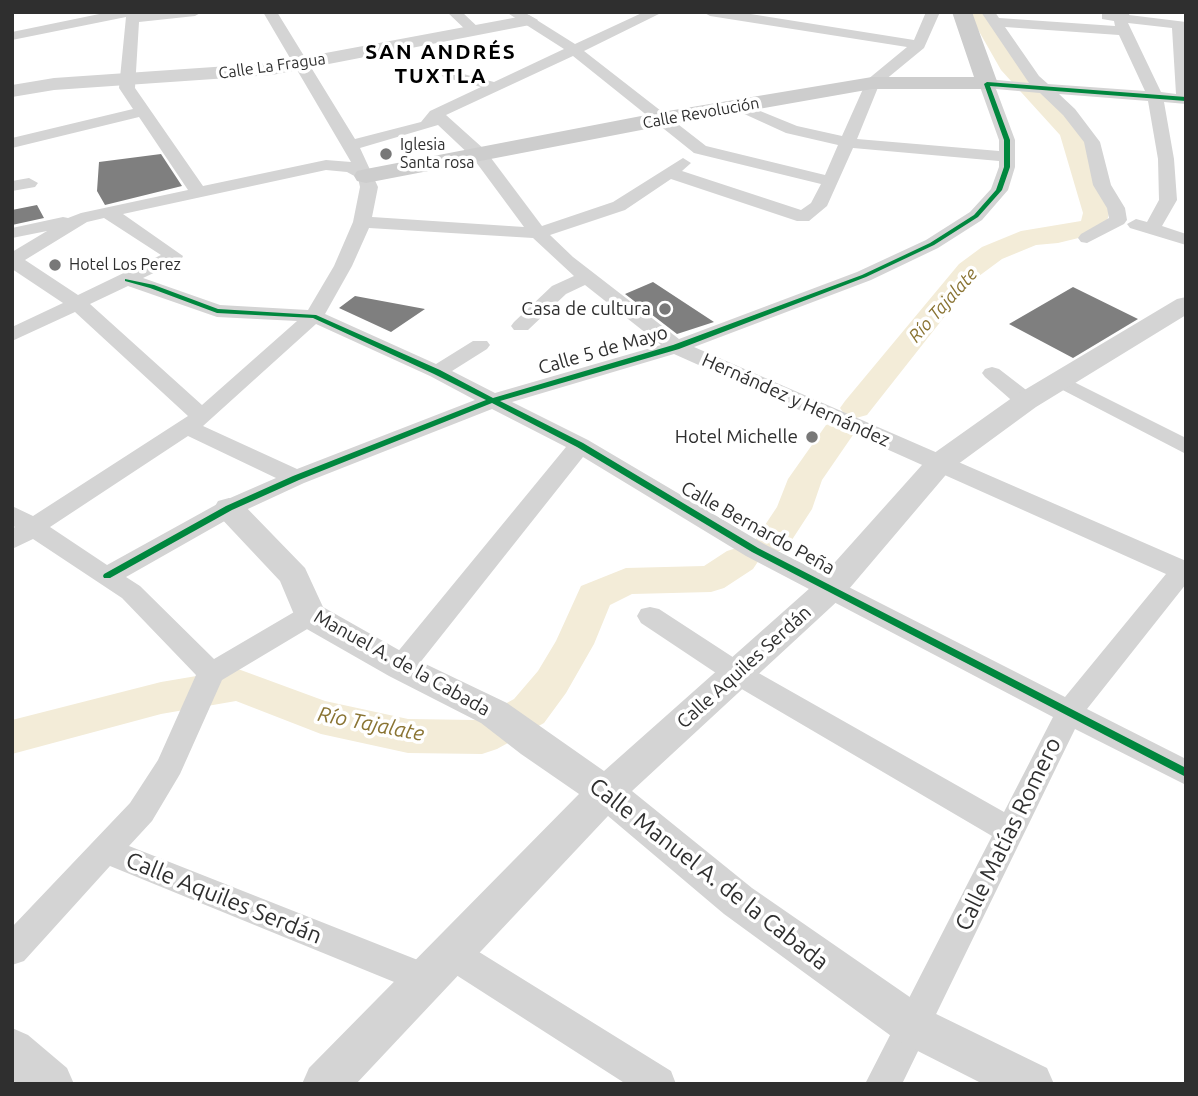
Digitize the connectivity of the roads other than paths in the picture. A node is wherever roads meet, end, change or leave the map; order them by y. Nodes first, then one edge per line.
1 (195, 12) edge
2 (270, 12) edge
3 (454, 12) edge
4 (656, 12) edge
5 (710, 12) edge
6 (814, 12) edge
7 (933, 12) edge
8 (962, 12) edge
9 (132, 14) edge
10 (1090, 14) edge
11 (521, 16) edge
12 (991, 17) edge
13 (740, 18) junction
14 (1123, 20) edge
15 (1182, 26) edge
16 (804, 28) junction
17 (726, 29) dead end
18 (474, 30) junction
19 (12, 36) edge
20 (1005, 36) junction
21 (1052, 41) dead end
22 (919, 45) junction
23 (1113, 46) dead end
24 (1133, 47) junction
25 (573, 49) junction
26 (300, 65) junction
27 (448, 74) dead end
28 (127, 79) junction
29 (872, 83) junction
30 (987, 84) junction
31 (493, 86) junction
32 (1042, 88) junction
33 (12, 91) edge
34 (1155, 97) junction
35 (1185, 99) edge
36 (737, 107) junction
37 (143, 111) junction
38 (436, 114) junction
39 (663, 119) junction
40 (12, 143) edge
41 (849, 143) junction
42 (700, 150) junction
43 (479, 154) junction
44 (1008, 157) junction
45 (358, 160) junction
46 (671, 173) junction
47 (831, 181) junction
48 (198, 191) junction
49 (107, 212) junction
50 (81, 218) junction
51 (1118, 220) junction
52 (362, 222) junction
53 (1152, 228) junction
54 (12, 233) edge
55 (538, 233) junction
56 (1087, 239) dead end
57 (1186, 240) edge
58 (12, 260) edge
59 (587, 277) junction
60 (127, 280) junction
61 (78, 304) junction
62 (1186, 304) edge
63 (314, 316) junction
64 (521, 326) dead end
65 (12, 335) edge
66 (480, 345) dead end
67 (676, 347) junction
68 (437, 372) junction
69 (992, 373) dead end
70 (1060, 381) junction
71 (494, 400) junction
72 (1026, 401) junction
73 (196, 422) junction
74 (579, 445) junction
75 (1186, 447) edge
76 (940, 463) junction
77 (296, 478) junction
78 (229, 508) junction
79 (23, 520) edge
80 (12, 541) edge
81 (1184, 571) edge
82 (107, 576) junction
83 (831, 588) junction
84 (310, 615) junction
85 (650, 616) dead end
86 (401, 667) junction
87 (738, 674) junction
88 (210, 677) junction
89 (1069, 712) junction
90 (534, 744) joint
91 (1186, 773) edge
92 (606, 792) junction
93 (1008, 830) junction
94 (105, 850) junction
95 (12, 950) edge
96 (439, 966) junction
97 (914, 1026) junction
98 (12, 1050) edge
99 (51, 1084) edge
100 (325, 1084) edge
101 (657, 1084) edge
102 (883, 1084) edge
103 (1031, 1084) edge

1 - 9 street
2 - 26 street
3 - 18 street
4 - 25 street
5 - 13 street
6 - 16 street
7 - 22 street
8 - 30 main road, Calle 5 de Mayo
9 - 19 street
9 - 28 street
10 - 14 street
11 - 18 street, Calle La Fragua
11 - 25 street
12 - 14 street
12 - 20 street
13 - 16 street
13 - 17 street
14 - 15 street
14 - 24 street
15 - 35 street
16 - 22 street
18 - 26 street, Calle La Fragua
20 - 21 street
20 - 32 street
22 - 29 street
23 - 24 street
24 - 34 street
25 - 31 street
25 - 39 street
26 - 28 street, Calle La Fragua
26 - 45 street
27 - 31 street
28 - 33 street, Calle La Fragua
28 - 37 street
29 - 30 main road, Calle Revolución
29 - 36 main road, Calle Revolución
29 - 41 street
30 - 32 street, Calle Revolución
30 - 44 street, Calle 5 de Mayo
31 - 38 street
32 - 34 street, Calle Revolución
32 - 51 street
34 - 35 street, Calle Revolución
34 - 53 street
36 - 39 main road, Calle Revolución
36 - 41 street
37 - 40 street
37 - 48 street
38 - 43 street, Hernández y Hernández
38 - 45 street
39 - 42 street
39 - 43 main road, Calle Revolución
41 - 44 street
41 - 47 street
42 - 46 street
42 - 47 street
43 - 45 main road, Calle Revolución
43 - 55 street, Hernández y Hernández
44 - 67 street, Calle 5 de Mayo
45 - 48 street
45 - 52 street
46 - 47 street
46 - 55 street
48 - 49 street
49 - 50 street
49 - 60 street
50 - 54 street
50 - 58 street
51 - 53 street
51 - 56 street
52 - 55 street
52 - 63 street
53 - 57 street
55 - 59 street, Hernández y Hernández
58 - 61 street
59 - 64 street
59 - 67 street, Hernández y Hernández
60 - 61 street
60 - 63 street
61 - 65 street
61 - 73 street
62 - 70 street, Calle Aquiles Serdán
63 - 68 street, Calle Bernardo Peña
63 - 73 street
66 - 68 street
67 - 71 street, Calle 5 de Mayo
67 - 76 street, Hernández y Hernández
68 - 71 street, Calle Bernardo Peña
69 - 72 street
70 - 72 street, Calle Aquiles Serdán
70 - 75 street
71 - 74 street, Calle Bernardo Peña
71 - 77 street, Calle 5 de Mayo
72 - 76 street, Calle Aquiles Serdán
73 - 77 street
73 - 79 street
74 - 83 street, Calle Bernardo Peña
74 - 86 street
76 - 81 street, Hernández y Hernández
76 - 83 street, Calle Aquiles Serdán
77 - 78 street, Calle 5 de Mayo
78 - 82 street, Calle 5 de Mayo
78 - 84 street, Manuel A. de la Cabada
79 - 80 street
79 - 82 street
81 - 89 street, Calle Matías Romero
82 - 88 street
83 - 87 street, Calle Aquiles Serdán
83 - 89 street, Calle Bernardo Peña
84 - 86 street, Manuel A. de la Cabada
84 - 88 street
85 - 87 street
86 - 90 street, Manuel A. de la Cabada
87 - 92 street, Calle Aquiles Serdán
87 - 93 street
88 - 94 street
89 - 91 street, Calle Bernardo Peña
89 - 93 street, Calle Matías Romero
90 - 92 street, Calle Manuel A. de la Cabada
92 - 96 street, Calle Aquiles Serdán
92 - 97 street, Calle Manuel A. de la Cabada
93 - 97 street, Calle Matías Romero
94 - 95 street
94 - 96 street, Calle Aquiles Serdán
96 - 100 street
96 - 101 street, Calle Aquiles Serdán
97 - 102 street, Calle Matías Romero
97 - 103 street, Calle Manuel A. de la Cabada
98 - 99 street

